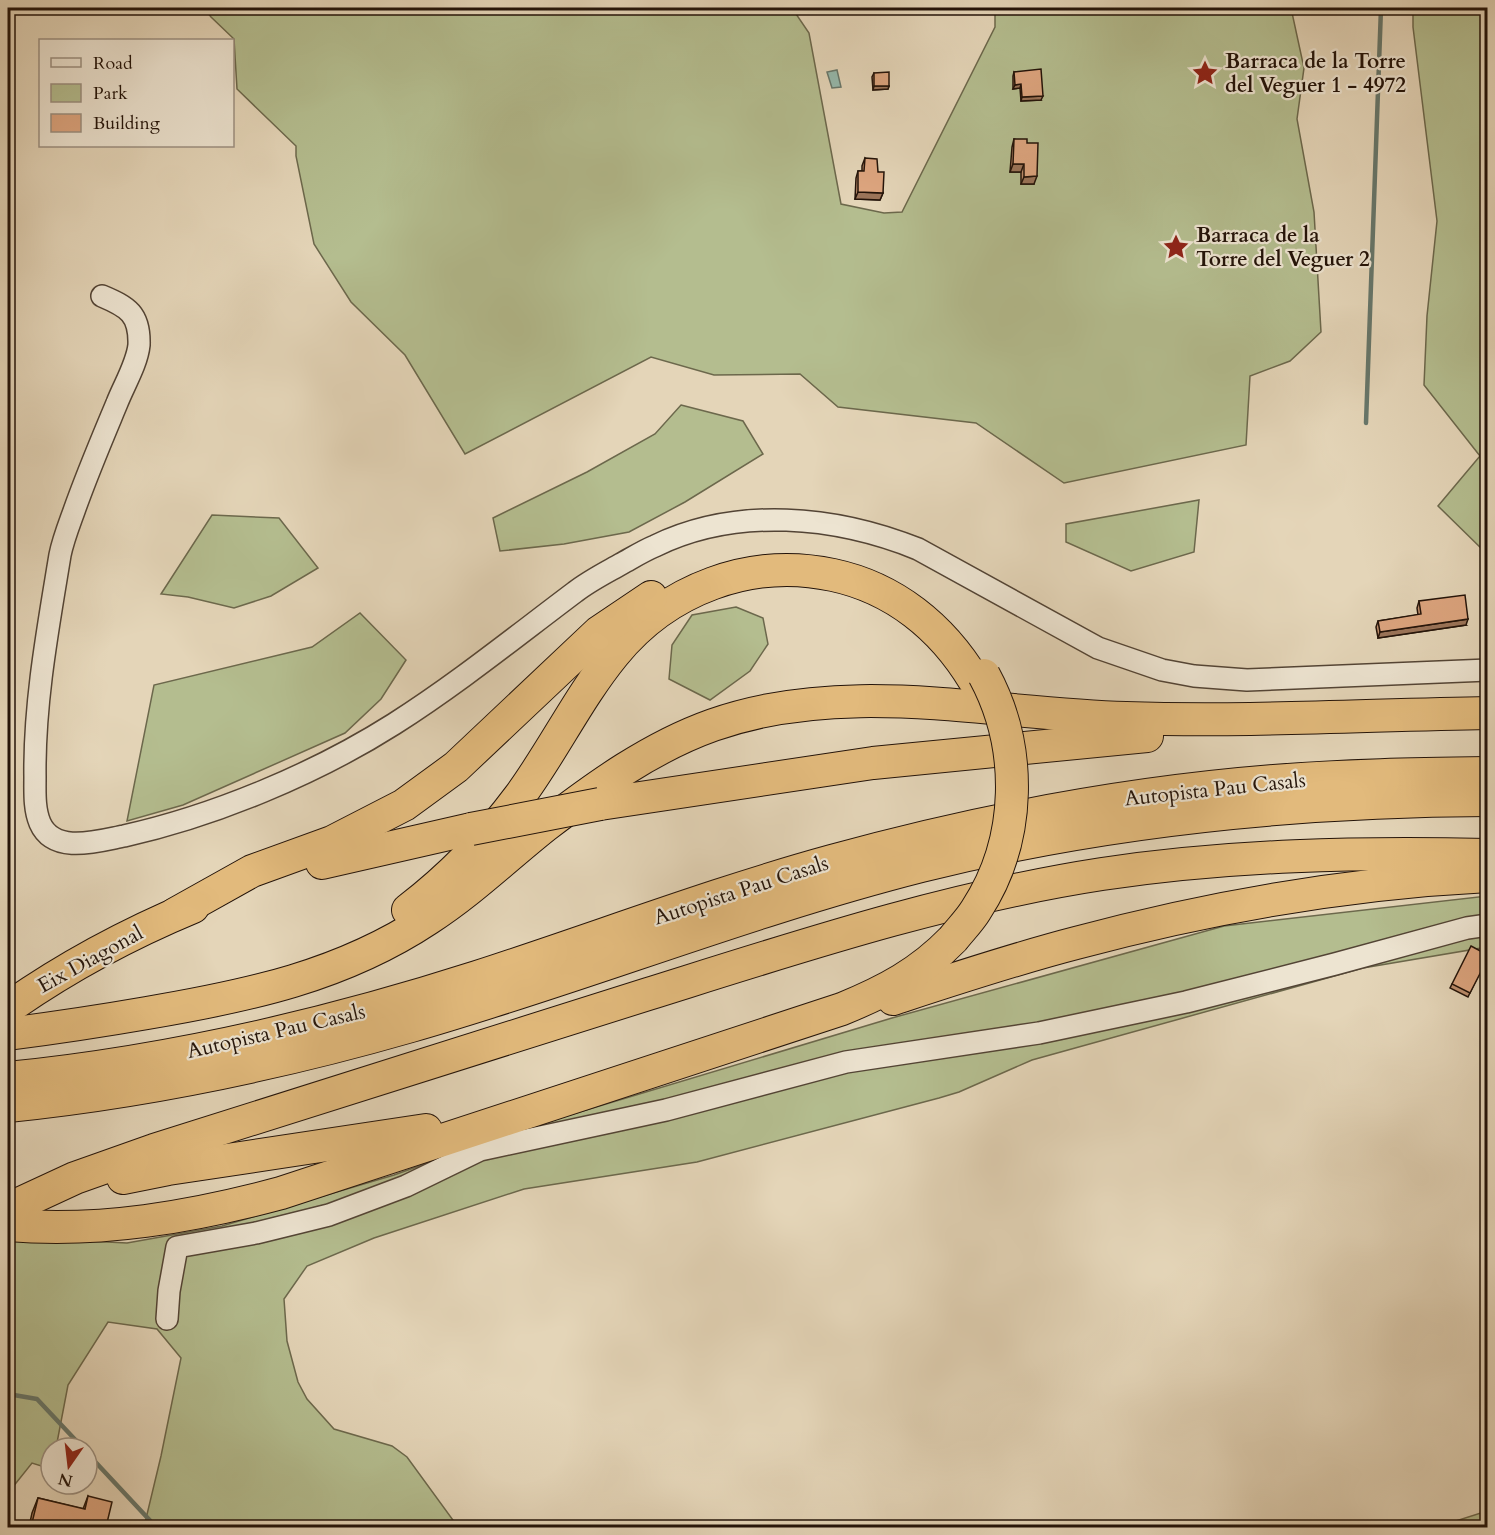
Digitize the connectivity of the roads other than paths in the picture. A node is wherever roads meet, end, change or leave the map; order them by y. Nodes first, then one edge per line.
1 (102, 296) dead end
2 (1488, 670) edge
3 (979, 677) junction
4 (1488, 713) edge
5 (1279, 719) junction
6 (1488, 726) edge
7 (1176, 733) junction
8 (1488, 773) edge
9 (1488, 801) edge
10 (1488, 853) edge
11 (1488, 876) edge
12 (175, 914) junction
13 (1488, 925) edge
14 (949, 936) junction
15 (8, 1008) edge
16 (67, 1026) junction
17 (8, 1034) edge
18 (734, 1046) junction
19 (8, 1078) edge
20 (8, 1106) edge
21 (21, 1203) edge
22 (8, 1225) edge
23 (167, 1319) dead end

1 - 2 street
3 - 12 highway
3 - 14 highway
3 - 16 highway
4 - 5 highway
5 - 7 highway
5 - 16 highway
6 - 7 highway
7 - 12 highway, bridge
8 - 19 highway, Autopista Pau Casals
9 - 20 highway, Autopista Pau Casals
10 - 21 highway
11 - 18 highway
12 - 15 highway, Eix Diagonal
13 - 23 street
14 - 18 highway
14 - 21 highway
16 - 17 highway
18 - 22 highway

